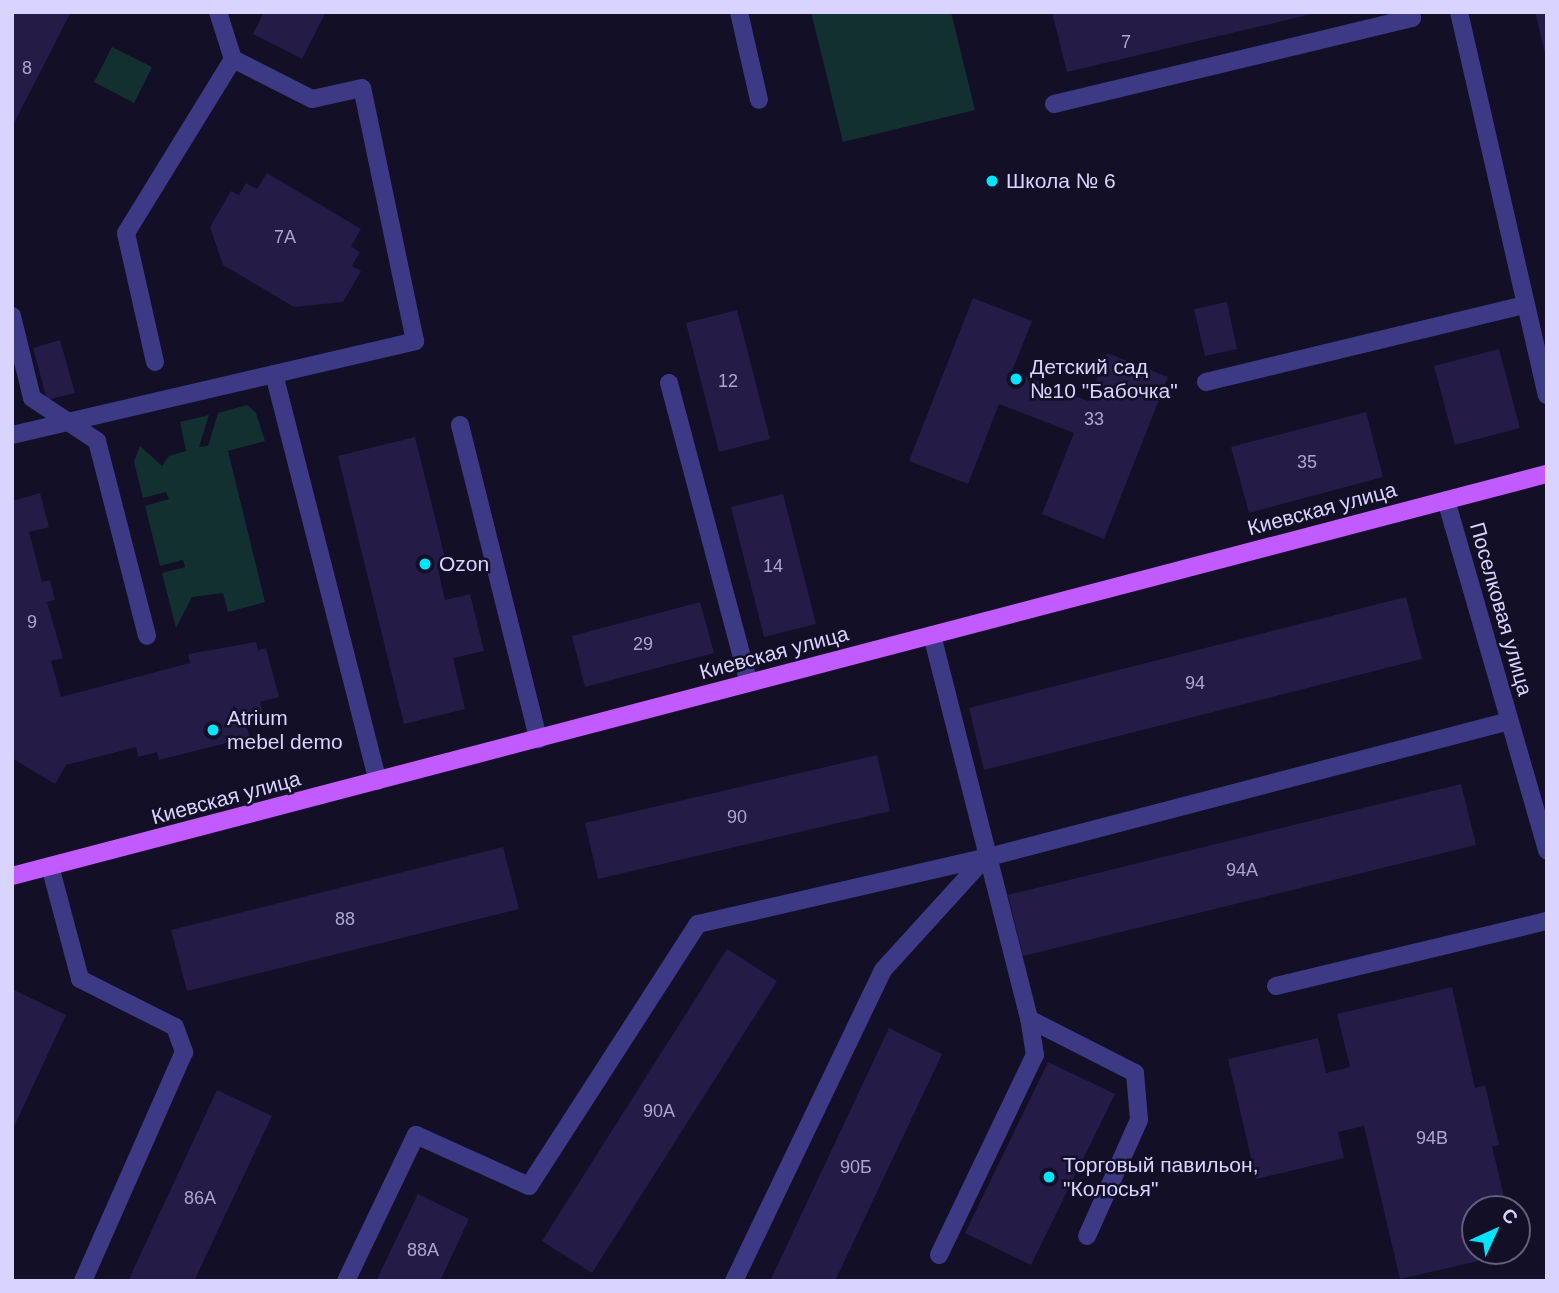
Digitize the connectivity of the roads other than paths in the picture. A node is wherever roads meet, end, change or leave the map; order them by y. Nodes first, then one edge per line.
1 (218, 12) edge
2 (738, 12) edge
3 (1411, 12) edge
4 (1459, 12) edge
5 (233, 59) junction
6 (759, 100) dead end
7 (1054, 104) dead end
8 (1524, 305) junction
9 (12, 316) edge
10 (155, 362) dead end
11 (274, 374) junction
12 (1206, 382) dead end
13 (669, 383) dead end
14 (1547, 395) edge
15 (71, 423) junction
16 (460, 425) dead end
17 (12, 435) edge
18 (1547, 474) edge
19 (1446, 500) junction
20 (932, 635) junction
21 (147, 636) dead end
22 (749, 683) junction
23 (1509, 721) junction
24 (538, 739) junction
25 (378, 781) junction
26 (1547, 851) edge
27 (985, 858) junction
28 (50, 866) junction
29 (12, 876) edge
30 (1547, 921) edge
31 (1276, 986) dead end
32 (1029, 1019) junction
33 (1087, 1236) dead end
34 (939, 1255) dead end
35 (83, 1281) edge
36 (346, 1281) edge
37 (734, 1281) edge

1 - 5 street
2 - 6 street
3 - 7 street
4 - 8 street
5 - 10 street
5 - 11 street
8 - 12 street
8 - 14 street
9 - 15 street
11 - 15 street
11 - 25 street
13 - 22 street
15 - 17 street
15 - 21 street
16 - 24 street
18 - 19 main road, Киевская улица
19 - 20 main road, Киевская улица
19 - 23 street, Поселковая улица
20 - 22 main road, Киевская улица
20 - 27 street
22 - 24 main road, Киевская улица
23 - 26 street, Поселковая улица
23 - 27 street
24 - 25 main road, Киевская улица
25 - 28 main road, Киевская улица
27 - 32 street
27 - 36 street
27 - 37 street
28 - 29 main road, Киевская улица
28 - 35 street
30 - 31 street
32 - 33 street
32 - 34 street

